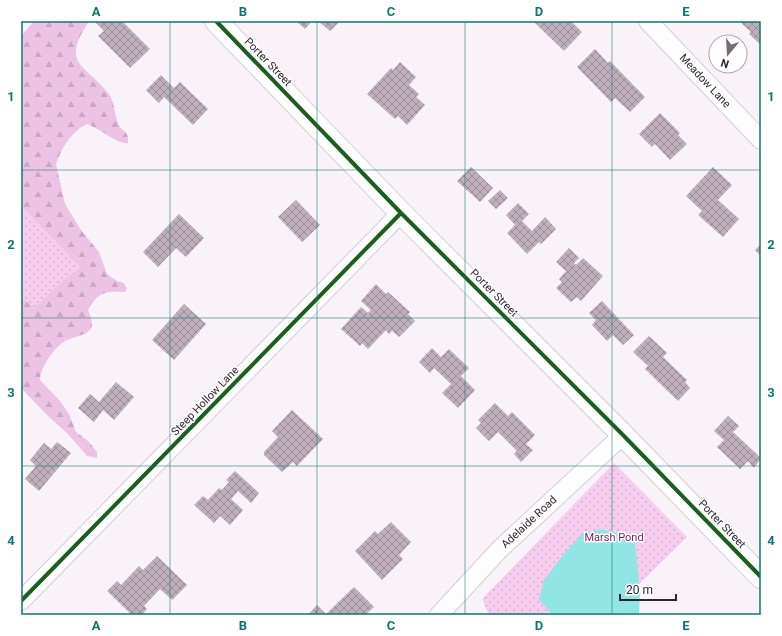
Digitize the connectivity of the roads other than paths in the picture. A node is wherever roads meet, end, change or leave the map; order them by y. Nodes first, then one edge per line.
1 (216, 21) edge
2 (648, 21) edge
3 (761, 140) edge
4 (401, 213) junction
5 (623, 435) junction
6 (761, 577) edge
7 (21, 601) edge
8 (439, 615) edge

1 - 4 street, Porter Street
2 - 3 street, Meadow Lane
4 - 5 street, Porter Street
4 - 7 street, Steep Hollow Lane
5 - 6 street, Porter Street
5 - 8 street, Adelaide Road

